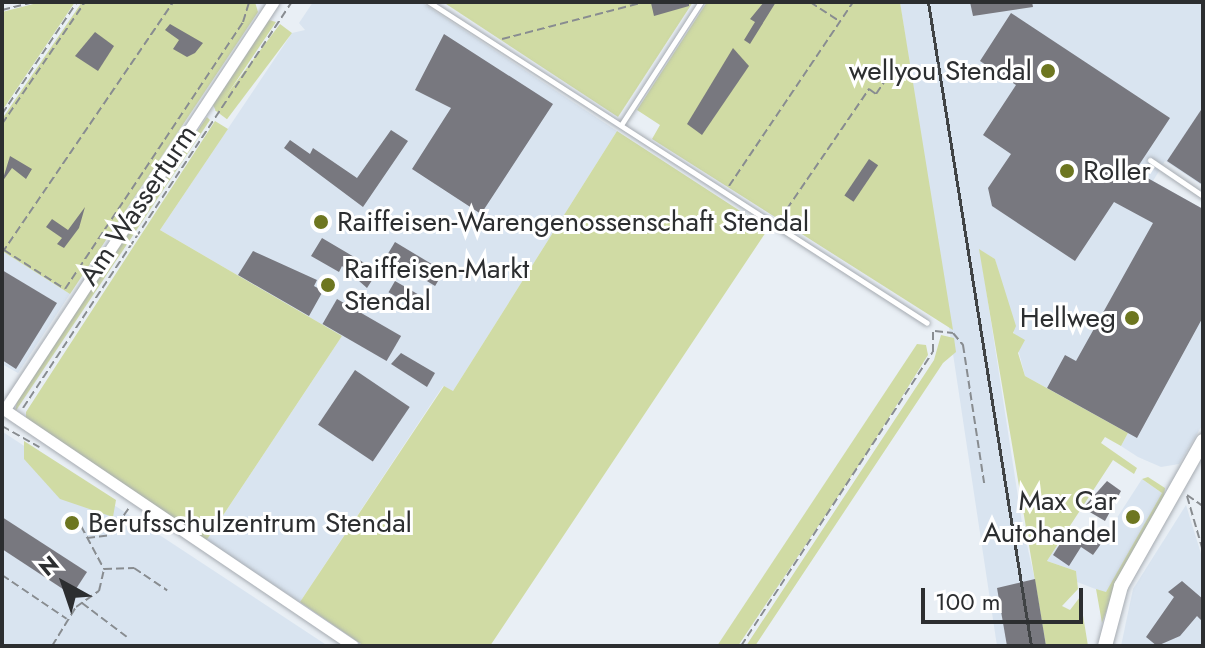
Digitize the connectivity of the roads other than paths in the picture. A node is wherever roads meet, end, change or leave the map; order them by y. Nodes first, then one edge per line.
1 (273, 2) edge
2 (429, 2) edge
3 (701, 2) edge
4 (621, 125) junction
5 (1150, 160) dead end
6 (1203, 196) edge
7 (927, 323) road end
8 (4, 408) edge
9 (1203, 441) edge
10 (353, 646) edge
11 (1105, 646) edge

1 - 8 street, Am Wasserturm
2 - 4 lane
3 - 4 lane
4 - 7 lane
5 - 6 lane
8 - 10 street
9 - 11 street

